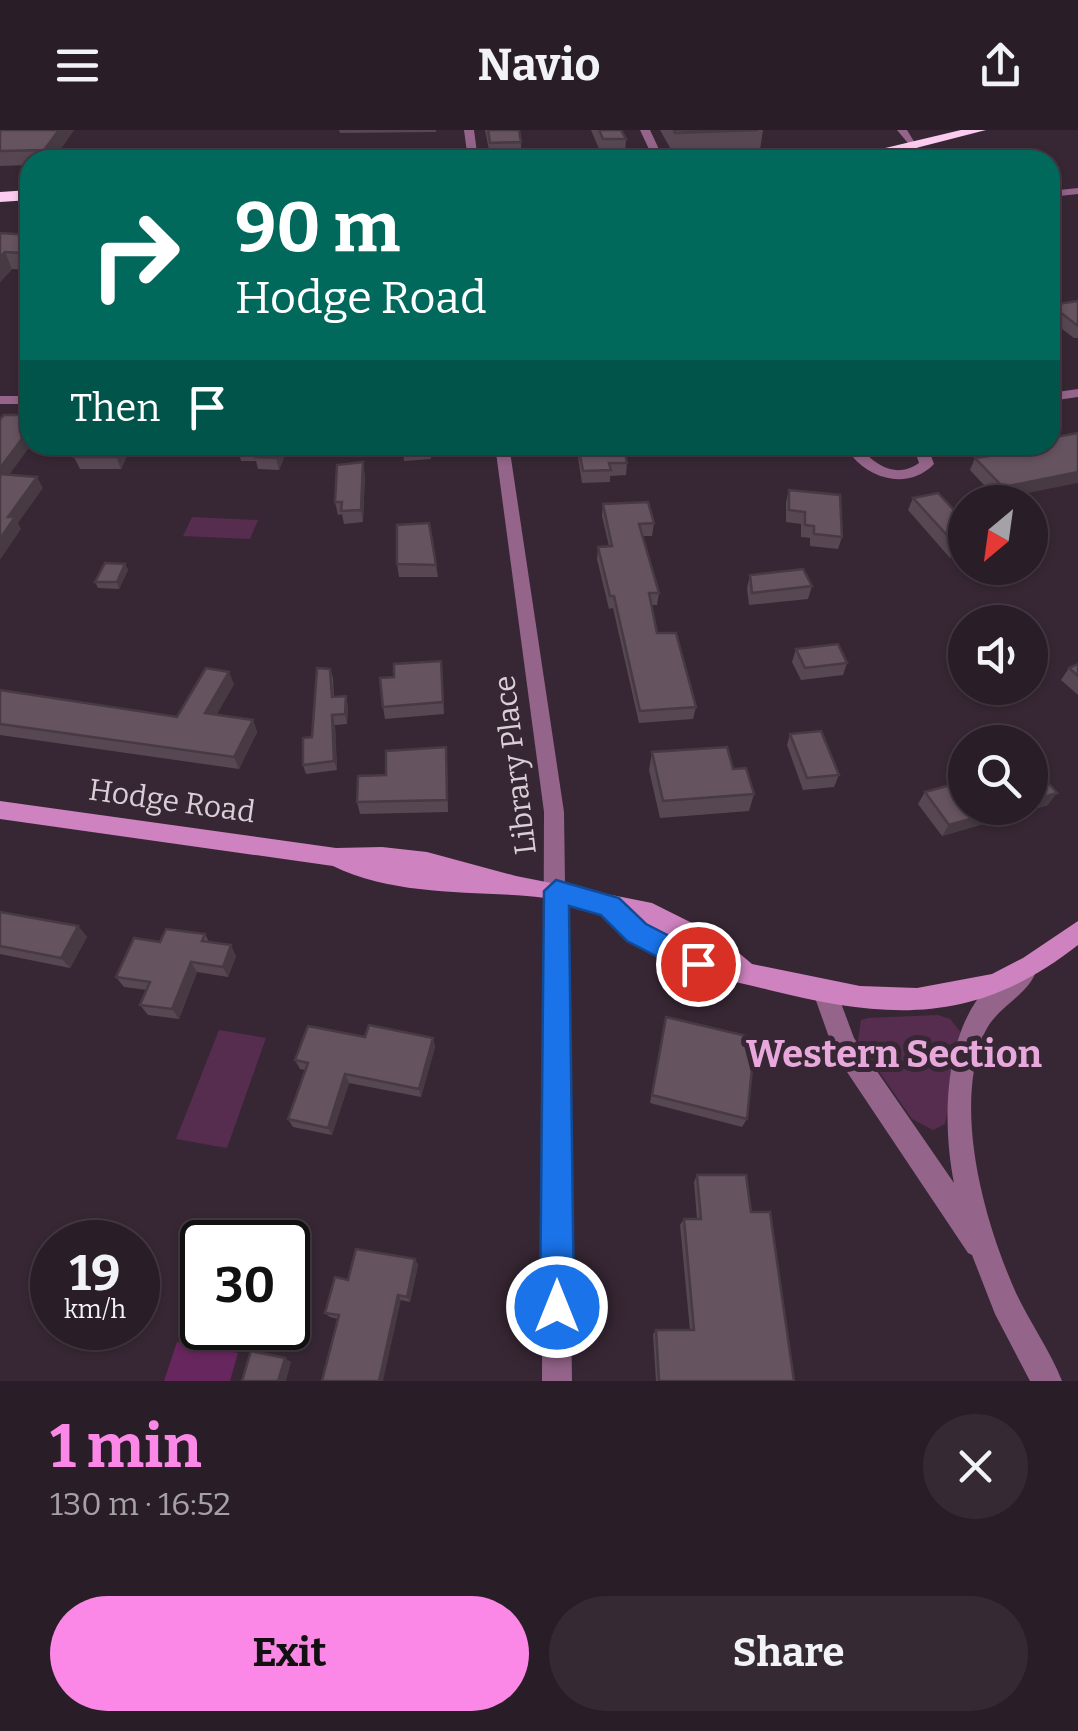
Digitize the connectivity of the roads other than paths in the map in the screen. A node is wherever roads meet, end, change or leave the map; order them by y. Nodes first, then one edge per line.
1 (902, 130) edge
2 (979, 130) edge
3 (916, 146) junction
4 (896, 150) edge
5 (503, 455) edge
6 (859, 455) edge
7 (923, 455) edge
8 (0, 810) edge
9 (556, 891) junction
10 (1078, 931) edge
11 (1023, 974) junction
12 (826, 995) junction
13 (993, 1267) junction
14 (557, 1381) edge
15 (1048, 1381) edge

1 - 3 street
2 - 3 highway
3 - 4 highway
5 - 9 street, Library Place
6 - 7 street
8 - 9 street, Hodge Road
9 - 12 street, Hodge Road
9 - 14 street, Library Place
10 - 11 street, Hodge Road
11 - 12 street, Hodge Road
11 - 13 street
12 - 13 street
13 - 15 street

